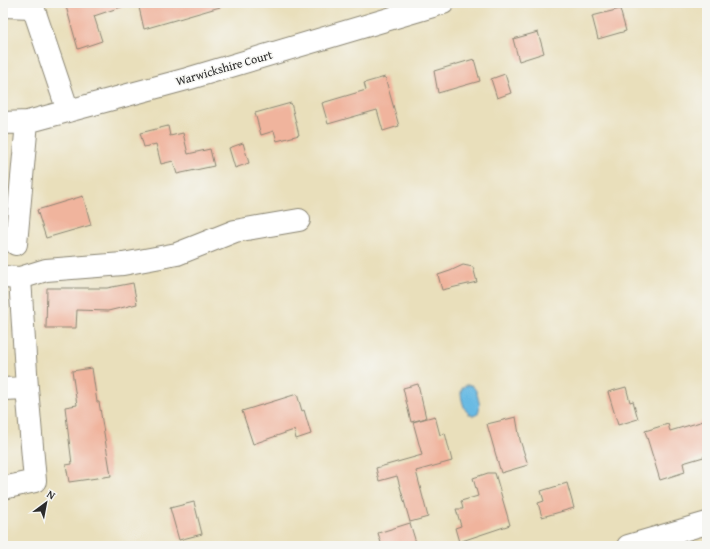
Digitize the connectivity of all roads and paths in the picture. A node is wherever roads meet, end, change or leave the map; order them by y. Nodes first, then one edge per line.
1 (443, 3) edge
2 (3, 6) edge
3 (68, 111) junction
4 (27, 122) junction
5 (3, 123) edge
6 (299, 220) dead end
7 (16, 244) dead end
8 (11, 278) edge
9 (27, 388) junction
10 (3, 389) edge
11 (3, 488) edge
12 (707, 523) edge
13 (628, 546) edge

1 - 3 street, Warwickshire Court
2 - 3 street
3 - 4 street, Warwickshire Court
4 - 5 street, Warwickshire Court
4 - 7 street
6 - 8 street
8 - 9 street
9 - 10 street
9 - 11 street
12 - 13 street

